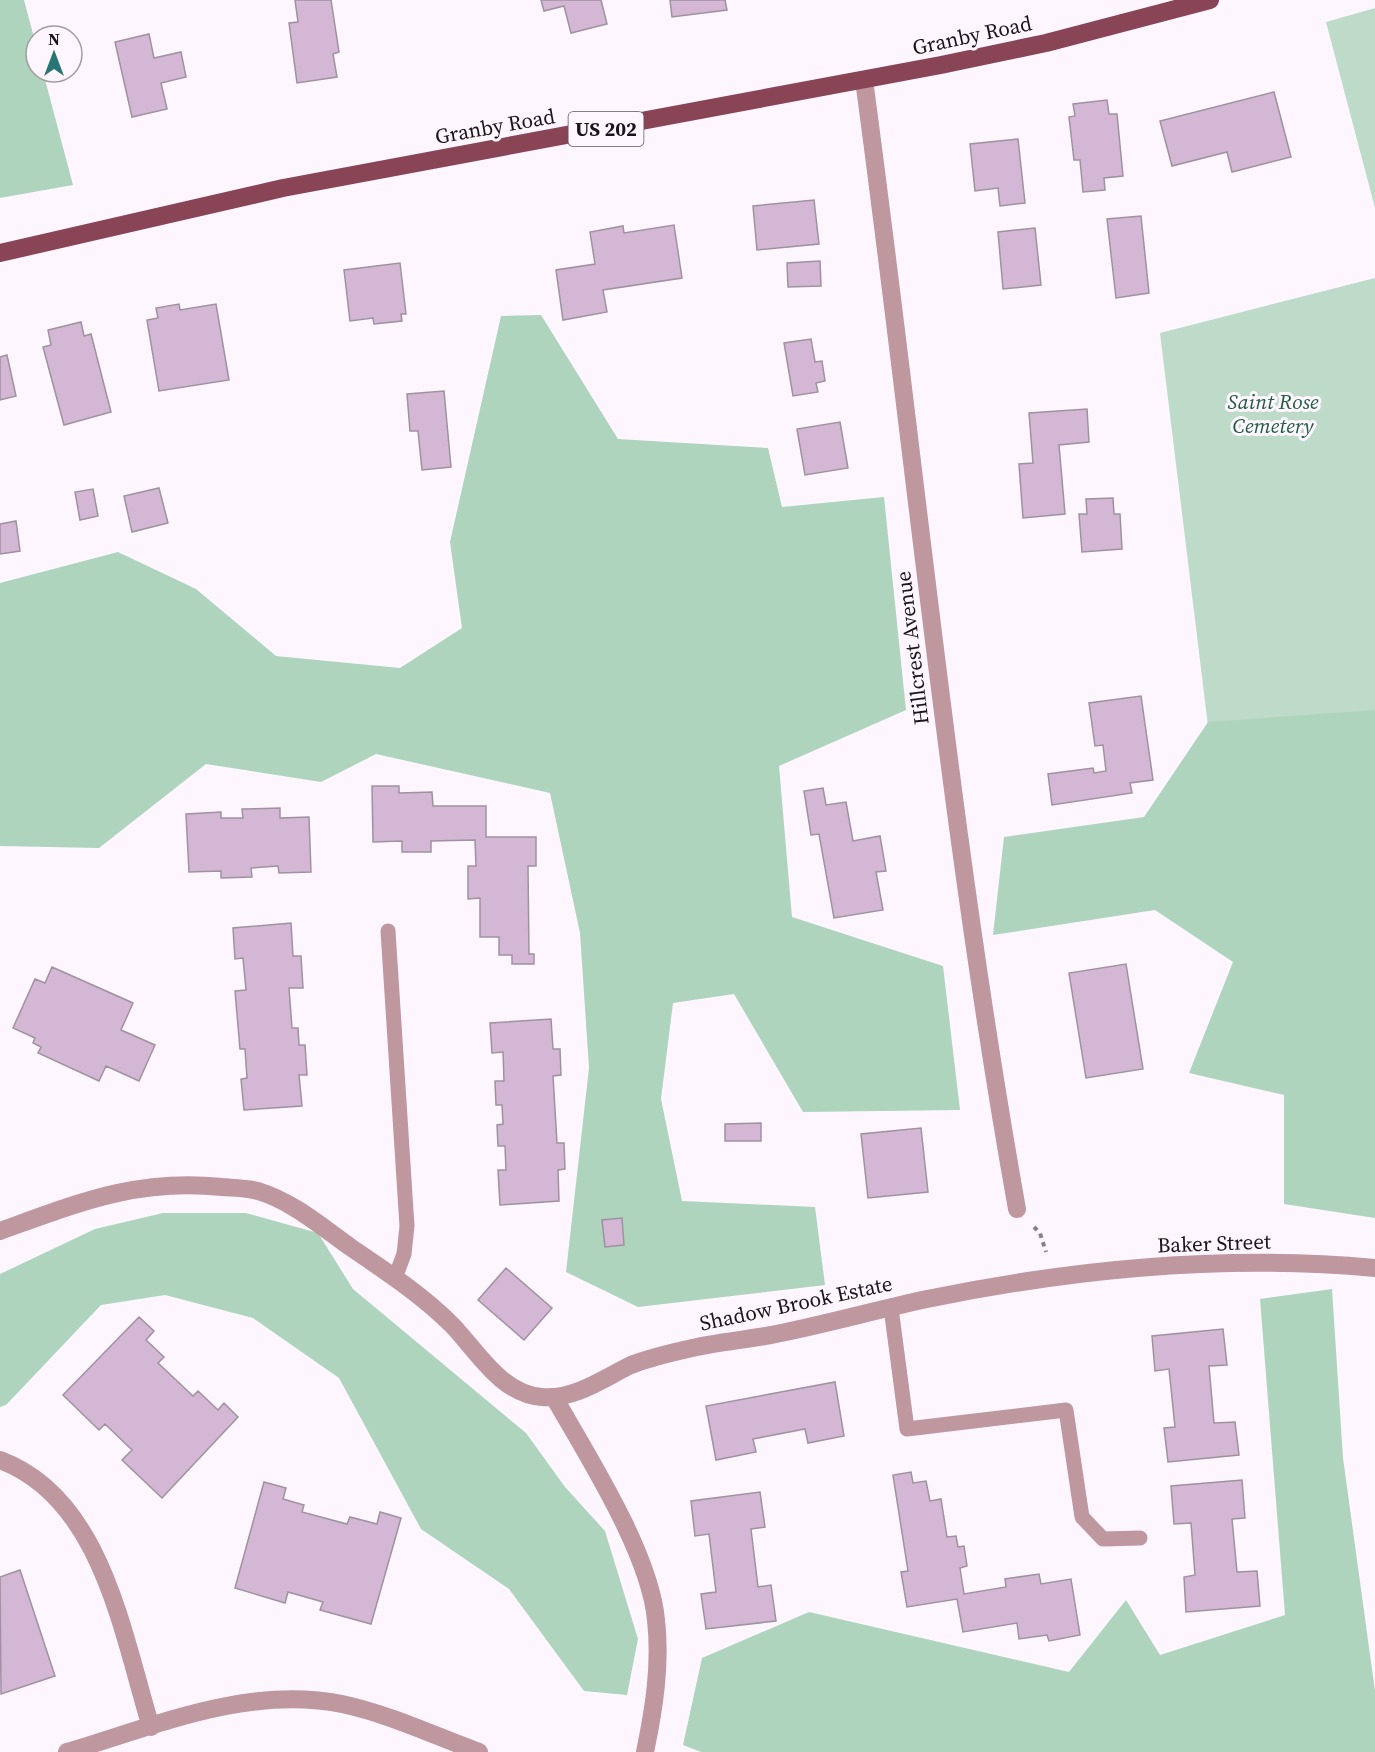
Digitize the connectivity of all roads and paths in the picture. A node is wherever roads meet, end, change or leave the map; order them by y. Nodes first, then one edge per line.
1 (1210, 0) edge
2 (864, 80) junction
3 (0, 253) edge
4 (388, 931) dead end
5 (1017, 1209) joint
6 (0, 1231) edge
7 (1375, 1268) edge
8 (395, 1278) junction
9 (1054, 1278) junction
10 (891, 1308) junction
11 (554, 1397) junction
12 (0, 1460) edge
13 (1140, 1538) dead end
14 (151, 1727) junction
15 (67, 1752) edge
16 (479, 1752) edge
17 (645, 1752) edge

1 - 2 main road, Granby Road / US 202
2 - 3 main road, Granby Road / US 202
2 - 5 street, Hillcrest Avenue
4 - 8 lane
5 - 9 path
6 - 8 street, Shadow Brook Estate
7 - 9 street, Baker Street
8 - 11 street, Shadow Brook Estate
9 - 10 street, Shadow Brook Estate
10 - 11 street, Shadow Brook Estate
10 - 13 lane
11 - 17 street
12 - 14 street
14 - 15 street
14 - 16 street

